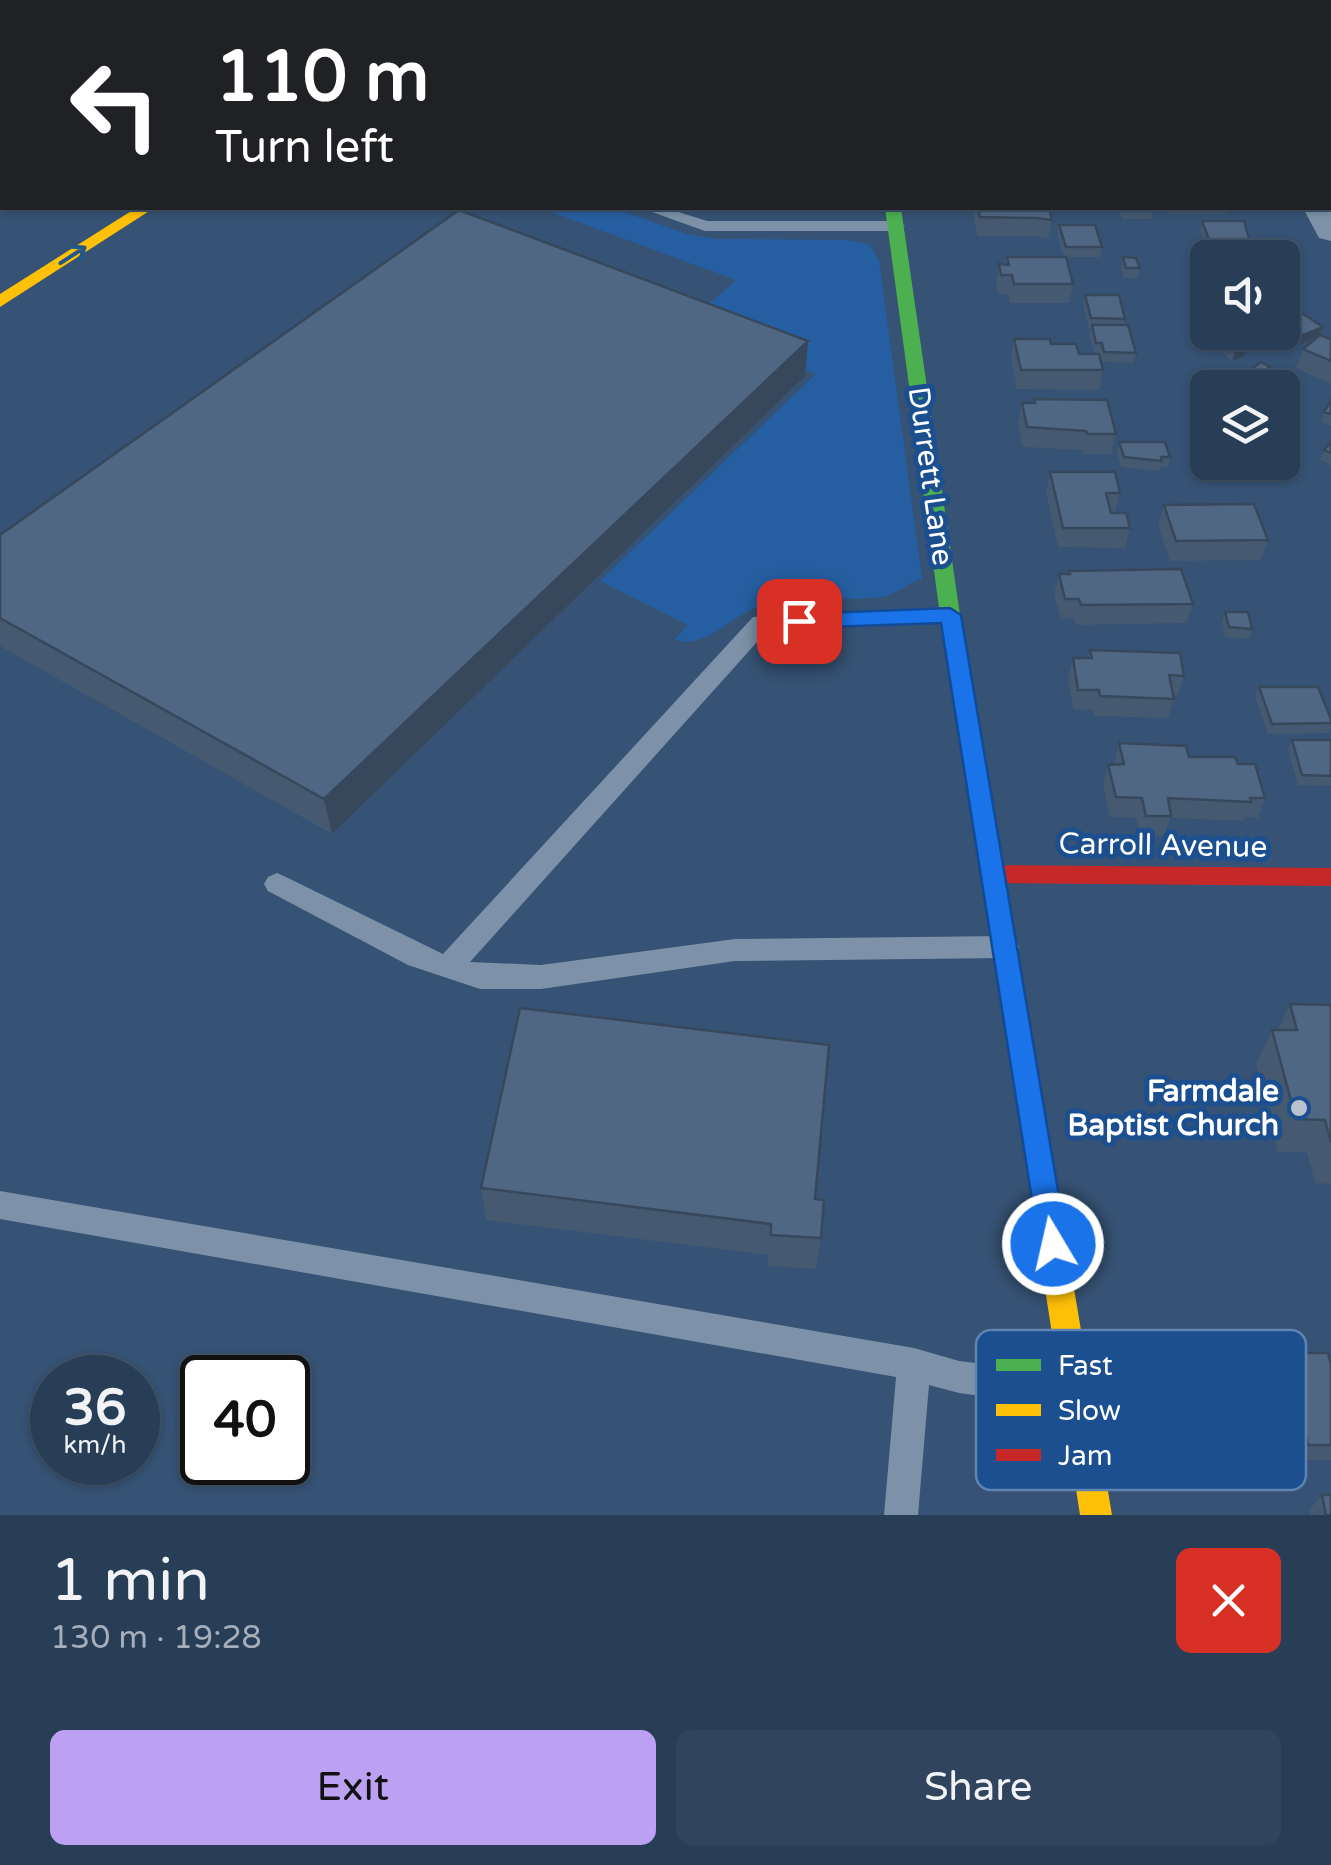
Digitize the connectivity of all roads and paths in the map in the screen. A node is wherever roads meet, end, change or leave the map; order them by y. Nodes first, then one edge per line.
1 (143, 210) edge
2 (656, 210) edge
3 (894, 217) edge
4 (0, 302) edge
5 (950, 615) junction
6 (994, 874) junction
7 (1331, 876) edge
8 (277, 884) dead end
9 (1005, 947) junction
10 (448, 967) junction
11 (0, 1205) edge
12 (1067, 1330) edge
13 (914, 1364) junction
14 (976, 1380) edge
15 (1092, 1490) edge
16 (901, 1515) edge
17 (1096, 1515) edge

4 -> 1 main road
2 - 3 lane
3 - 5 main road, Durrett Lane
5 - 6 main road, Durrett Lane
5 - 10 lane
6 - 7 main road, Carroll Avenue
6 - 9 main road, Durrett Lane
8 - 10 lane
9 - 10 lane
9 - 12 main road, Durrett Lane
11 - 13 lane
13 - 14 lane
13 - 16 lane
15 - 17 main road, Durrett Lane

